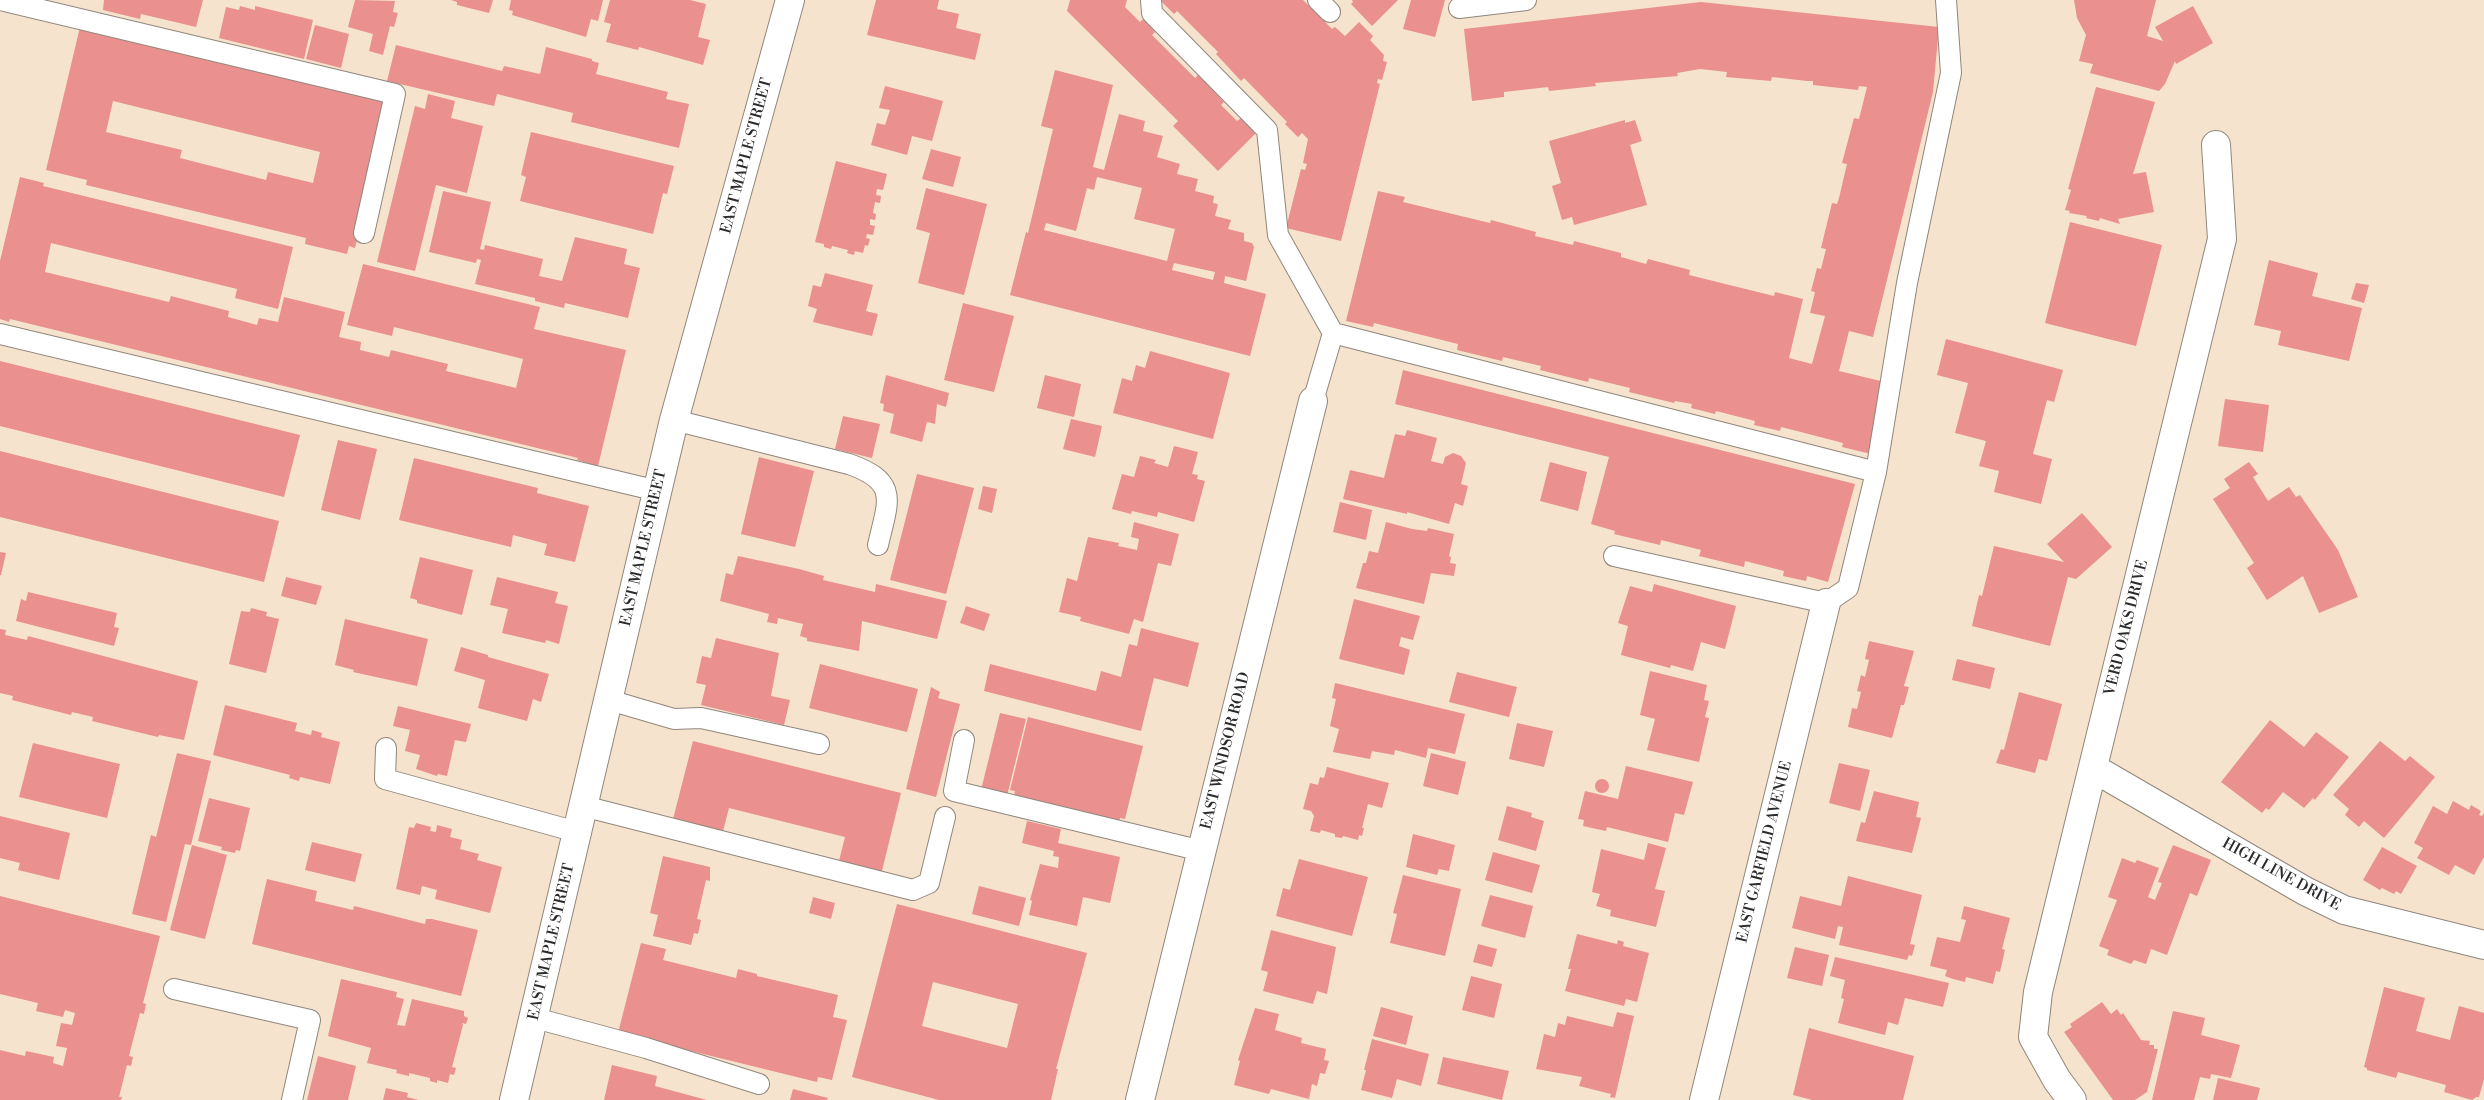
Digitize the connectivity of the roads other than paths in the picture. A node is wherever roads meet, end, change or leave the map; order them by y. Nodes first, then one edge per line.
1 (0, 0) edge
2 (790, 0) edge
3 (1151, 0) edge
4 (1526, 0) edge
5 (1946, 0) edge
6 (1459, 8) dead end
7 (2216, 145) dead end
8 (364, 233) dead end
9 (1333, 333) junction
10 (0, 334) edge
11 (1312, 401) joint
12 (674, 420) junction
13 (1876, 472) junction
14 (658, 491) junction
15 (878, 545) dead end
16 (1614, 556) dead end
17 (1826, 603) junction
18 (609, 700) junction
19 (964, 740) dead end
20 (819, 744) dead end
21 (386, 748) dead end
22 (2093, 768) junction
23 (945, 817) dead end
24 (580, 819) junction
25 (1202, 851) junction
26 (2484, 945) edge
27 (174, 989) dead end
28 (534, 1018) junction
29 (759, 1084) dead end
30 (292, 1100) edge
31 (514, 1100) edge
32 (1140, 1100) edge
33 (1704, 1100) edge
34 (2072, 1100) edge

1 - 8 lane
2 - 12 street, EAST MAPLE STREET
3 - 9 lane
4 - 6 lane
5 - 13 lane
7 - 22 street, VERD OAKS DRIVE
9 - 11 lane
9 - 13 lane
10 - 14 lane
11 - 25 street, EAST WINDSOR ROAD
12 - 14 street, EAST MAPLE STREET
12 - 15 lane
13 - 17 lane
14 - 18 street, EAST MAPLE STREET
16 - 17 lane
17 - 33 street, EAST GARFIELD AVENUE
18 - 20 lane
18 - 24 street, EAST MAPLE STREET
19 - 25 lane
21 - 24 lane
22 - 26 street, HIGH LINE DRIVE
22 - 34 street, VERD OAKS DRIVE
23 - 24 lane
24 - 28 street, EAST MAPLE STREET
25 - 32 street, EAST WINDSOR ROAD
27 - 30 lane
28 - 29 lane
28 - 31 street, EAST MAPLE STREET

